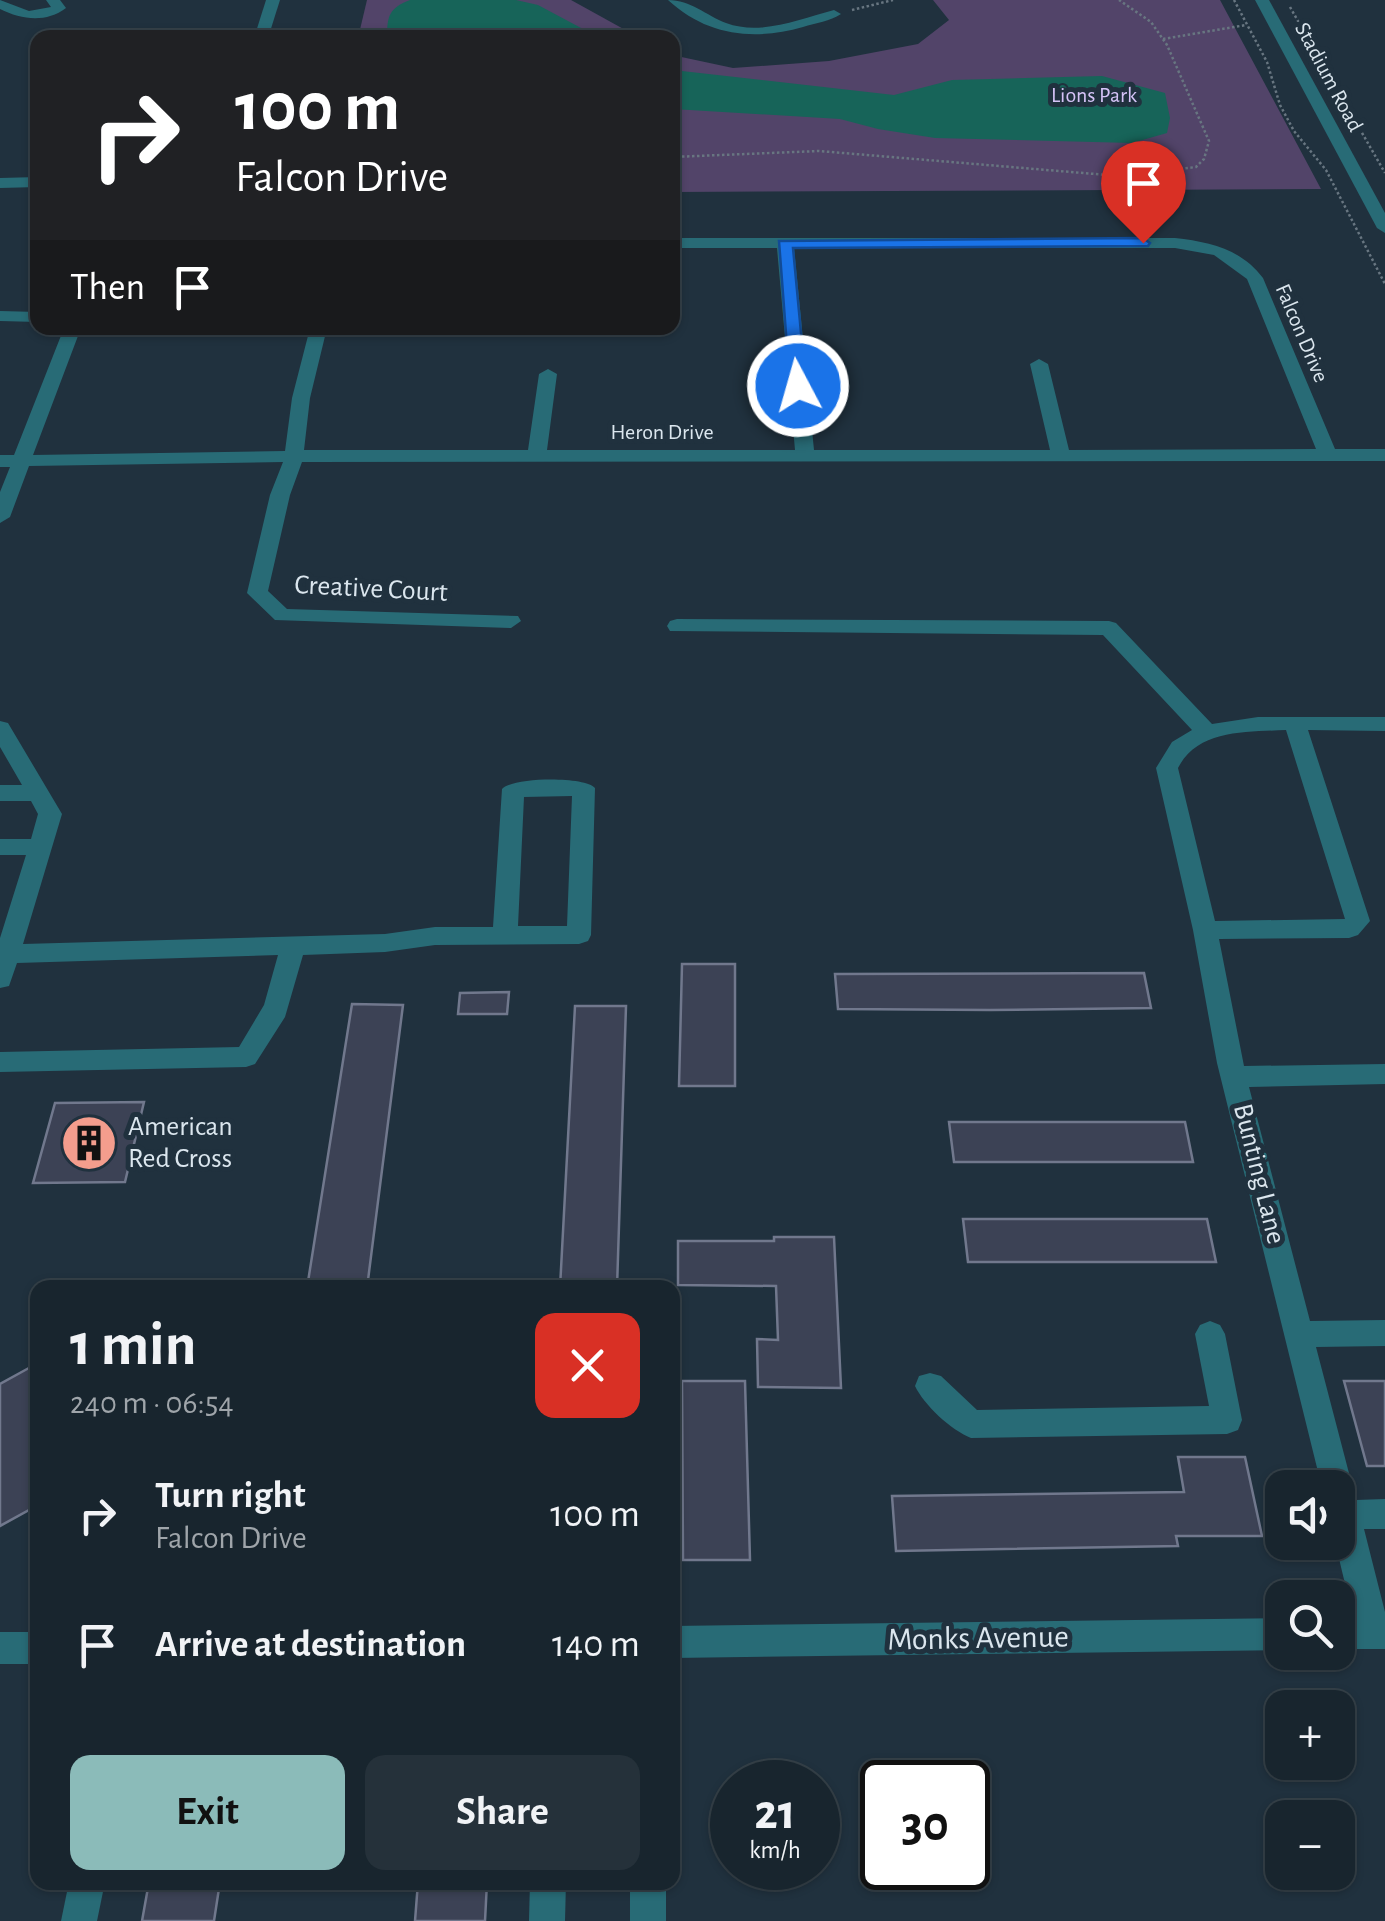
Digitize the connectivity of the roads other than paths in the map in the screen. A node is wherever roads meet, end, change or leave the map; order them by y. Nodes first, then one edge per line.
1 (53, 0) edge
2 (273, 0) edge
3 (675, 0) edge
4 (1262, 0) edge
5 (0, 4) edge
6 (834, 14) road end
7 (263, 30) edge
8 (30, 182) edge
9 (0, 183) edge
10 (1385, 228) edge
11 (680, 243) edge
12 (785, 244) junction
13 (0, 316) edge
14 (30, 316) edge
15 (69, 335) edge
16 (316, 335) edge
17 (1039, 364) dead end
18 (548, 374) dead end
19 (1328, 455) junction
20 (1385, 455) edge
21 (1061, 456) junction
22 (294, 457) junction
23 (805, 457) junction
24 (536, 458) junction
25 (0, 461) edge
26 (22, 461) junction
27 (0, 517) edge
28 (511, 621) dead end
29 (678, 626) dead end
30 (1385, 724) edge
31 (1294, 725) junction
32 (0, 728) edge
33 (1206, 732) junction
34 (0, 793) edge
35 (38, 793) junction
36 (40, 846) junction
37 (0, 847) edge
38 (1205, 930) junction
39 (505, 936) junction
40 (292, 946) junction
41 (8, 954) junction
42 (0, 979) edge
43 (0, 1062) edge
44 (1385, 1074) edge
45 (1234, 1076) junction
46 (1385, 1333) edge
47 (1210, 1334) dead end
48 (1298, 1334) junction
49 (930, 1386) dead end
50 (1333, 1470) edge
51 (1385, 1514) edge
52 (1355, 1515) edge
53 (1355, 1549) edge
54 (1380, 1633) edge
55 (1265, 1634) edge
56 (1355, 1634) edge
57 (680, 1642) edge
58 (0, 1648) edge
59 (30, 1648) edge
60 (85, 1890) edge
61 (548, 1890) edge
62 (648, 1890) edge
63 (80, 1921) edge
64 (546, 1921) edge
65 (648, 1921) edge

1 - 5 street
2 - 7 street
3 - 6 street
4 - 10 street, Stadium Road
8 - 9 street
11 - 12 street, Falcon Drive
12 - 19 street, Falcon Drive
12 - 23 street
13 - 14 street
15 - 26 street
16 - 22 street
17 - 21 street
18 - 24 street
19 - 20 street, Heron Drive
19 - 21 street, Heron Drive
21 - 23 street, Heron Drive
22 - 24 street, Heron Drive
22 - 26 street, Heron Drive
22 - 28 street, Creative Court
23 - 24 street, Heron Drive
25 - 26 street, Heron Drive
26 - 27 street
29 - 33 street
30 - 31 street
31 - 33 street
31 - 38 street
32 - 35 street
33 - 38 street, Bunting Lane
34 - 35 street
35 - 36 street
36 - 37 street
36 - 41 street
38 - 45 street, Bunting Lane
39 - 39 street
39 - 40 street
40 - 41 street
40 - 43 street
41 - 42 street
44 - 45 street
45 - 48 street, Bunting Lane
46 - 48 street
47 - 49 street
48 - 50 street, Bunting Lane
51 - 52 street
53 - 54 street, Bunting Lane
54 - 56 street
55 - 57 street, Monks Avenue
58 - 59 street
60 - 63 street
61 - 64 street
62 - 65 street

